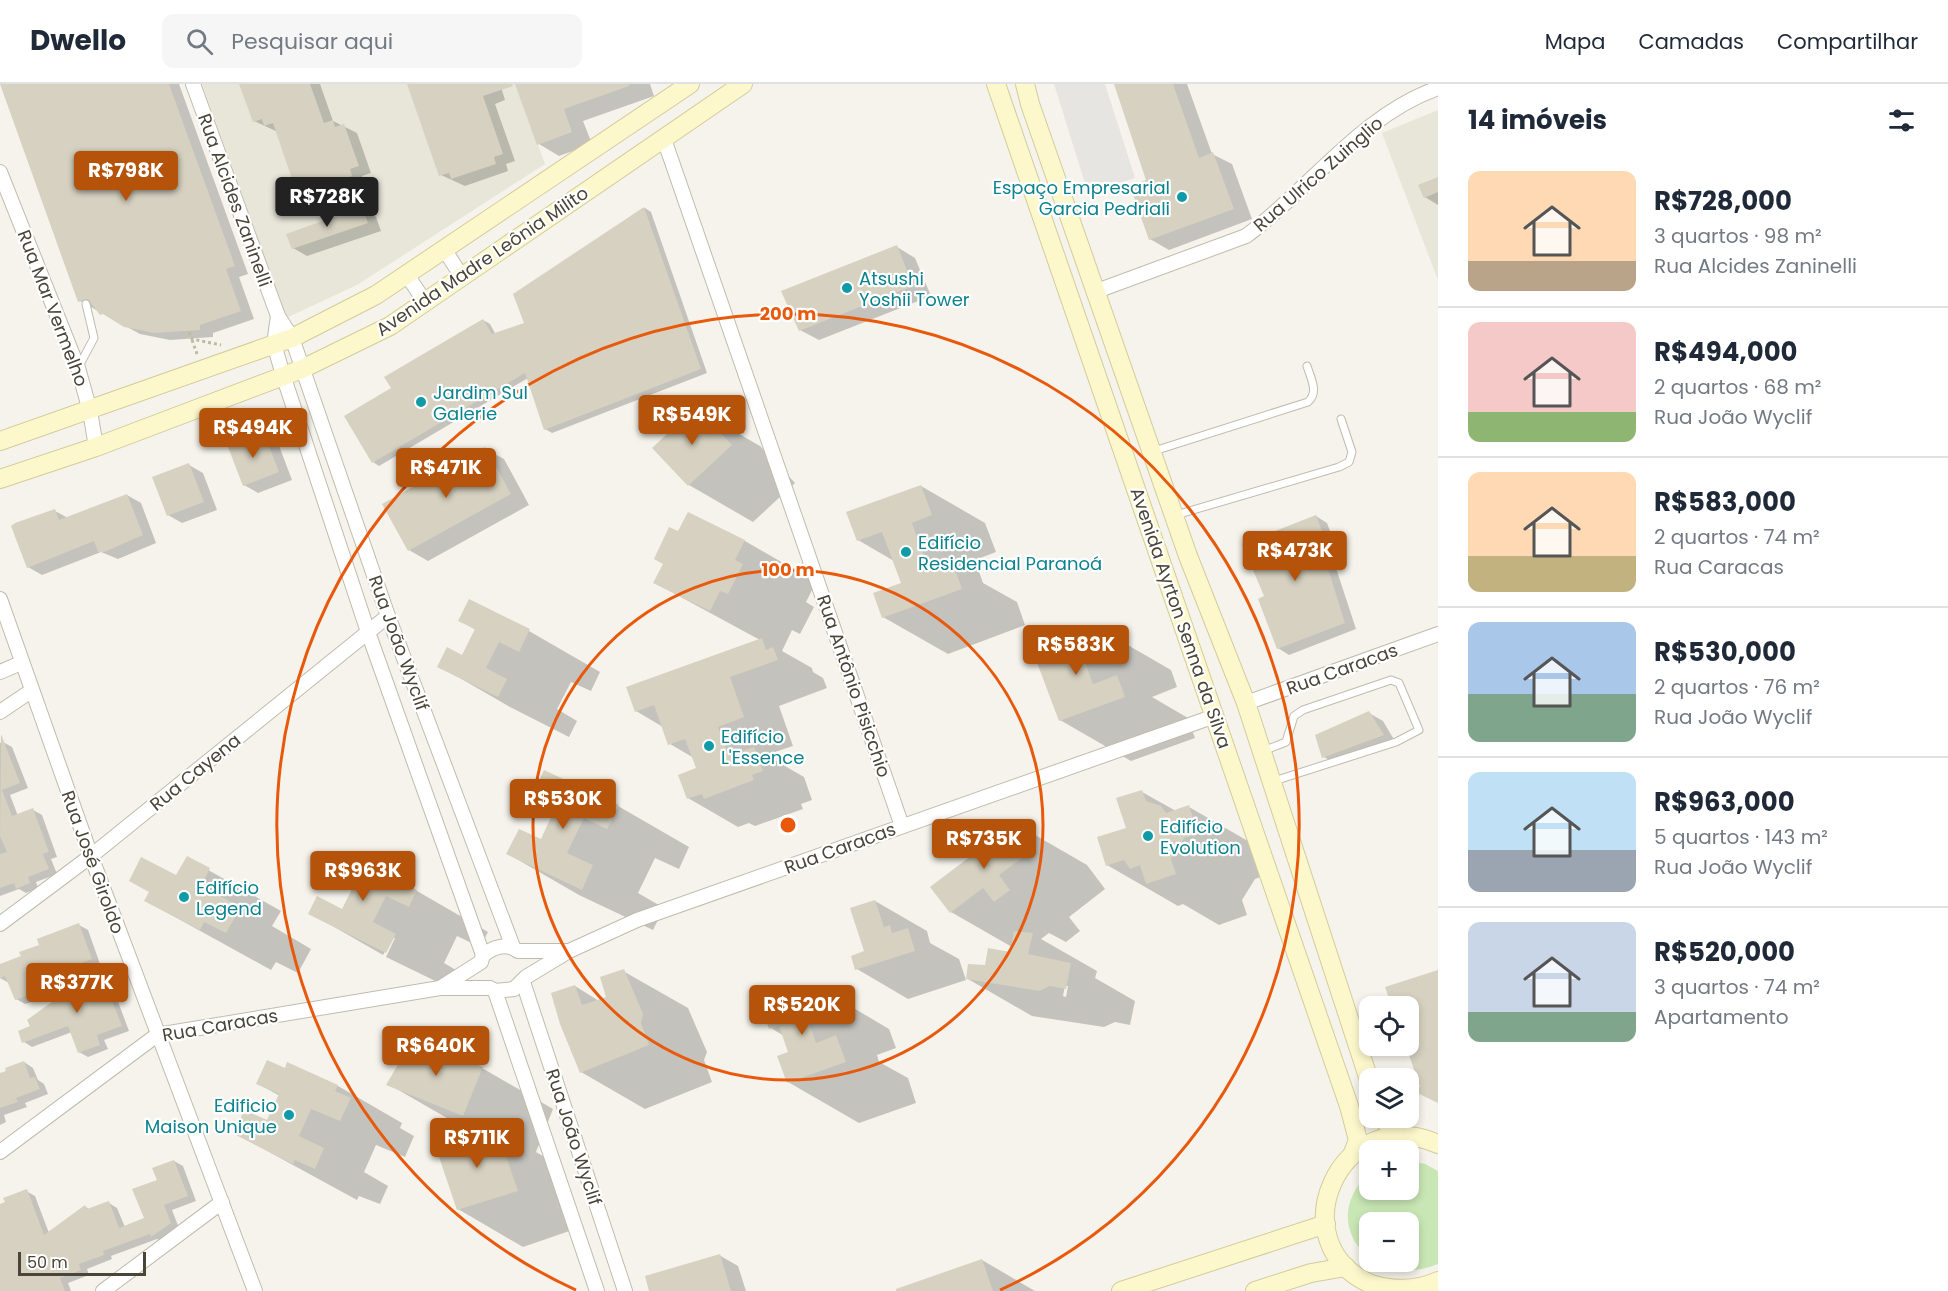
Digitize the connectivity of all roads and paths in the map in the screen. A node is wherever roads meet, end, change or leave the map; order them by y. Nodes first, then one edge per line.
1 (193, 84) edge
2 (743, 84) edge
3 (996, 84) edge
4 (1025, 84) edge
5 (679, 88) edge
6 (1438, 88) edge
7 (664, 139) junction
8 (0, 172) edge
9 (444, 249) junction
10 (407, 274) junction
11 (462, 276) junction
12 (1095, 292) junction
13 (425, 302) junction
14 (86, 304) dead end
15 (278, 316) junction
16 (292, 338) junction
17 (274, 344) junction
18 (1307, 366) dead end
19 (78, 368) junction
20 (302, 369) junction
21 (284, 375) junction
22 (90, 411) junction
23 (1341, 419) dead end
24 (0, 441) edge
25 (96, 447) junction
26 (1151, 452) junction
27 (0, 479) edge
28 (1174, 516) junction
29 (0, 600) edge
30 (388, 616) junction
31 (368, 632) junction
32 (1438, 634) edge
33 (21, 663) junction
34 (0, 672) edge
35 (31, 691) junction
36 (1246, 703) junction
37 (0, 712) edge
38 (1215, 716) junction
39 (1262, 752) junction
40 (1271, 782) junction
41 (902, 826) junction
42 (91, 856) junction
43 (0, 924) edge
44 (515, 949) junction
45 (569, 951) junction
46 (482, 958) junction
47 (525, 980) junction
48 (440, 988) junction
49 (492, 990) junction
50 (157, 1035) junction
51 (1365, 1068) edge
52 (1391, 1128) edge
53 (1398, 1136) junction
54 (1438, 1144) edge
55 (0, 1152) edge
56 (1353, 1153) junction
57 (222, 1203) junction
58 (1326, 1224) junction
59 (1347, 1267) junction
60 (1438, 1281) edge
61 (103, 1291) edge
62 (255, 1291) edge
63 (597, 1291) edge
64 (625, 1291) edge
65 (1122, 1291) edge
66 (1255, 1291) edge
67 (1405, 1291) edge

1 - 15 street, Rua Alcides Zaninelli
2 - 7 main road, Avenida Madre Leônia Milito
3 - 38 main road, Avenida Ayrton Senna da Silva
4 - 12 main road, Avenida Ayrton Senna da Silva
5 - 9 main road, Avenida Madre Leônia Milito
6 - 12 street, Rua Ulrico Zuinglio
7 - 11 main road, Avenida Madre Leônia Milito
7 - 41 street, Rua Antônio Pisicchio
8 - 19 street, Rua Mar Vermelho
9 - 10 main road, Avenida Madre Leônia Milito
9 - 11 street
10 - 13 street
10 - 16 main road, Avenida Madre Leônia Milito
11 - 13 main road, Avenida Madre Leônia Milito
12 - 26 main road, Avenida Ayrton Senna da Silva
13 - 20 main road, Avenida Madre Leônia Milito
14 - 19 lane
15 - 16 street, Rua Alcides Zaninelli
15 - 17 street, Rua Alcides Zaninelli
16 - 17 main road, Avenida Madre Leônia Milito
16 - 20 street, Rua João Wyclif
17 - 21 street, Rua João Wyclif
17 - 22 main road, Avenida Madre Leônia Milito
18 - 26 lane
19 - 22 street, Rua Mar Vermelho
20 - 21 main road, Avenida Madre Leônia Milito
20 - 30 street, Rua João Wyclif
21 - 25 main road, Avenida Madre Leônia Milito
21 - 31 street, Rua João Wyclif
22 - 24 main road, Avenida Madre Leônia Milito
22 - 25 street, Rua Mar Vermelho
23 - 28 lane
25 - 27 main road, Avenida Madre Leônia Milito
26 - 28 main road, Avenida Ayrton Senna da Silva
28 - 36 main road, Avenida Ayrton Senna da Silva
29 - 33 street, Rua José Giroldo
30 - 31 street, Rua Cayena
30 - 44 street, Rua João Wyclif
31 - 42 street, Rua Cayena
31 - 46 street, Rua João Wyclif
32 - 36 street, Rua Caracas
33 - 34 street
33 - 35 street, Rua José Giroldo
35 - 37 street
35 - 42 street, Rua José Giroldo
36 - 39 main road, Avenida Ayrton Senna da Silva
38 - 41 street, Rua Caracas
38 - 56 main road, Avenida Ayrton Senna da Silva
39 - 40 main road, Avenida Ayrton Senna da Silva
39 - 40 lane
40 - 51 main road, Avenida Ayrton Senna da Silva
41 - 45 street, Rua Caracas
42 - 43 street, Rua Cayena
42 - 50 street, Rua José Giroldo
44 - 45 street, Rua Caracas
44 - 46 street, Rua Caracas
44 - 47 street, Rua João Wyclif
45 - 47 street, Rua Caracas
46 - 48 street, Rua Caracas
46 - 49 street, Rua João Wyclif
47 - 49 street, Rua Caracas
47 - 64 street, Rua João Wyclif
48 - 49 street, Rua Caracas
48 - 50 street, Rua Caracas
49 - 63 street, Rua João Wyclif
50 - 55 street, Rua Caracas
50 - 57 street, Rua José Giroldo
52 - 53 main road
53 - 54 main road
53 - 56 main road
56 - 58 main road
57 - 61 street
57 - 62 street, Rua José Giroldo
58 - 59 main road
58 - 65 main road
59 - 66 main road
59 - 67 main road
60 - 67 main road

